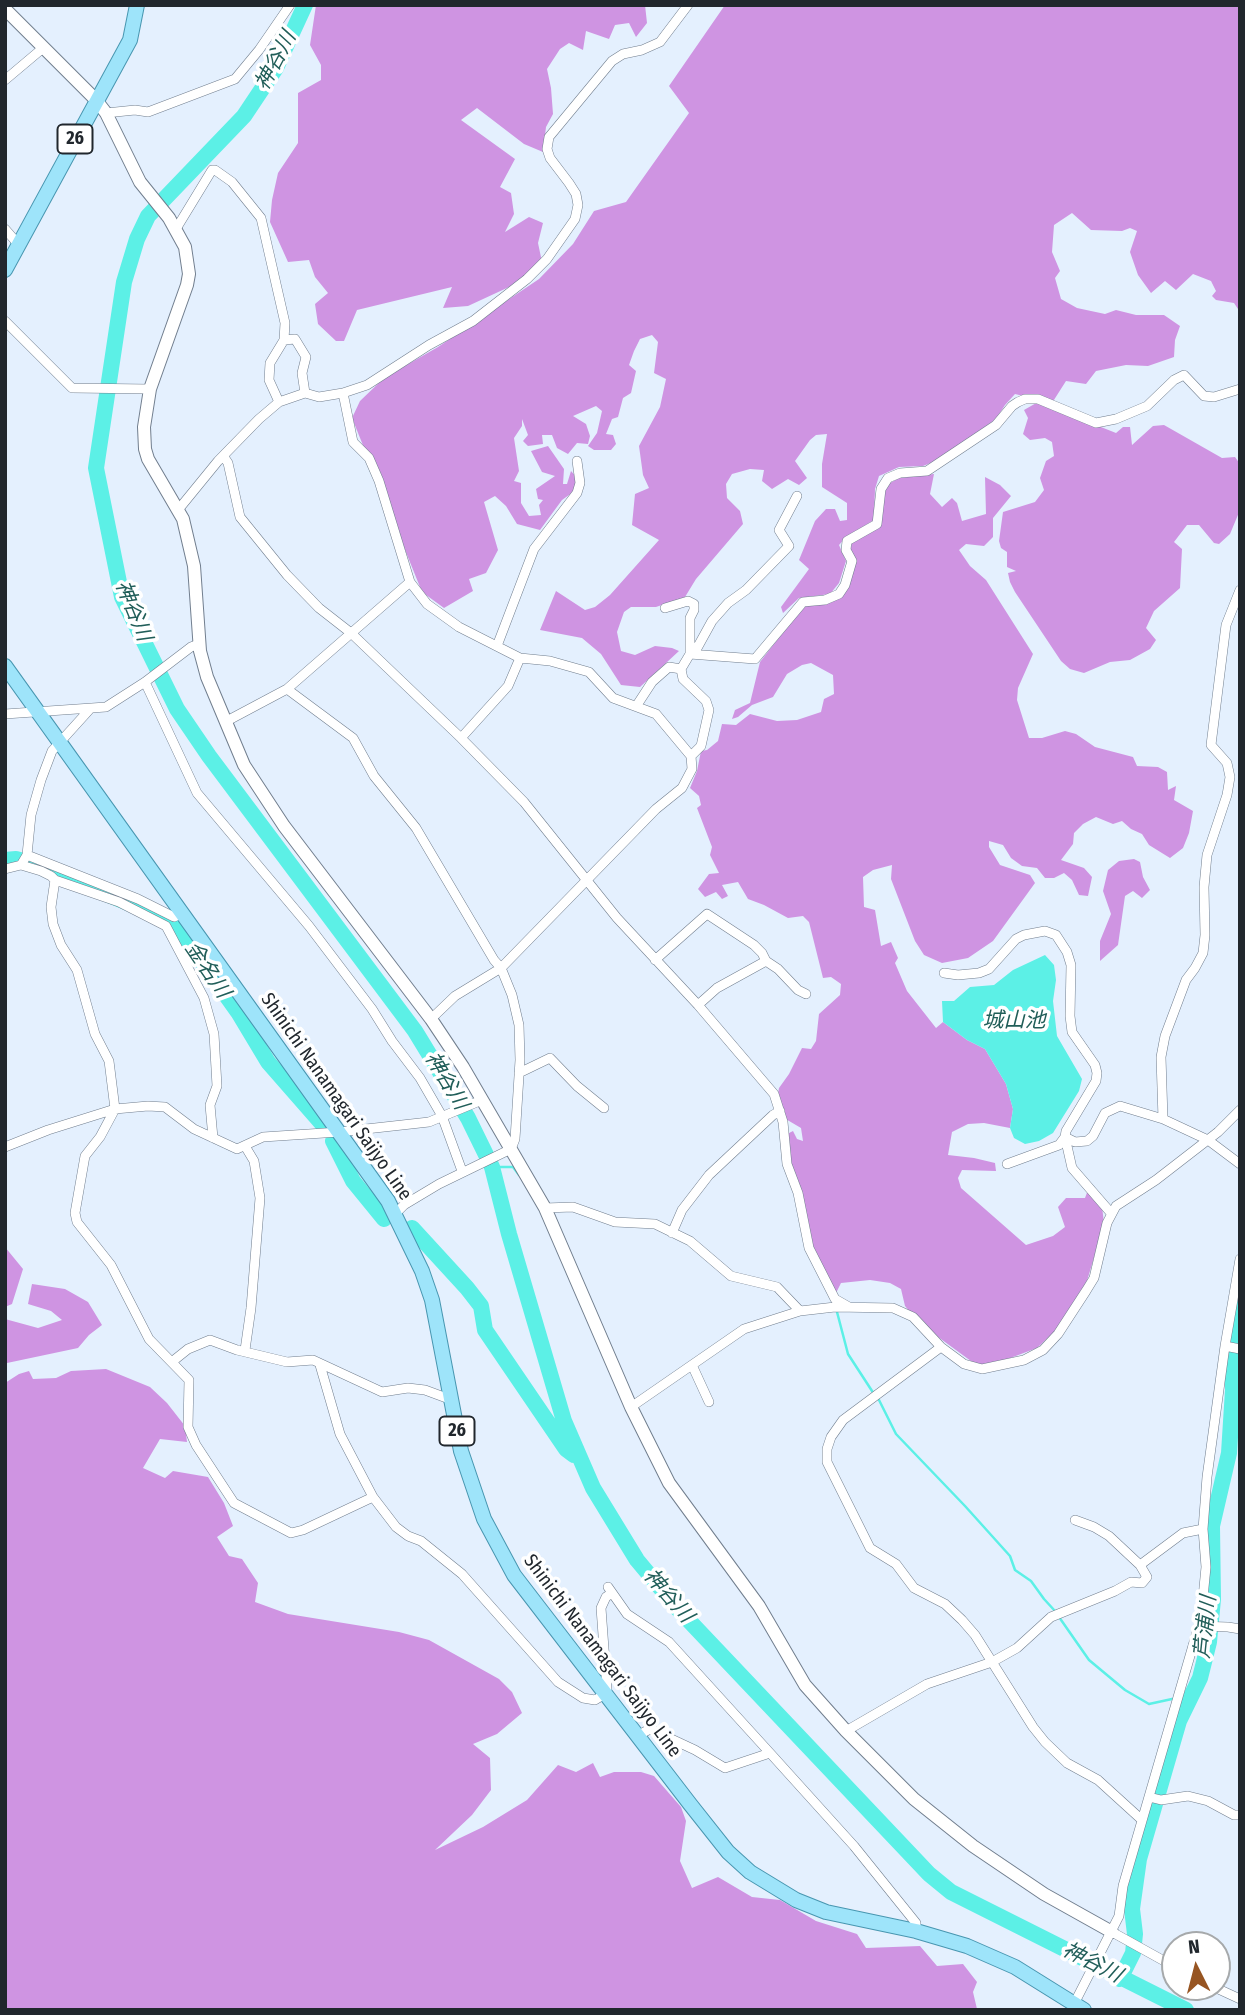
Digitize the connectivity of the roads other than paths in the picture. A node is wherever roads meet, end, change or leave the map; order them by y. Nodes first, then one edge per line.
1 (137, 5) edge
2 (290, 5) edge
3 (688, 5) edge
4 (5, 9) edge
5 (43, 48) junction
6 (5, 80) edge
7 (96, 100) junction
8 (106, 113) junction
9 (172, 223) junction
10 (5, 229) edge
11 (19, 245) junction
12 (5, 270) edge
13 (5, 321) edge
14 (284, 340) junction
15 (150, 389) junction
16 (1240, 389) edge
17 (305, 393) junction
18 (343, 394) junction
19 (279, 401) junction
20 (224, 457) junction
21 (577, 461) dead end
22 (797, 496) dead end
23 (178, 510) junction
24 (410, 582) junction
25 (1240, 590) edge
26 (665, 608) dead end
27 (351, 633) junction
28 (199, 644) junction
29 (497, 646) junction
30 (690, 654) junction
31 (520, 658) junction
32 (5, 666) edge
33 (681, 669) junction
34 (145, 682) junction
35 (287, 689) junction
36 (637, 705) junction
37 (90, 709) junction
38 (37, 712) junction
39 (5, 714) edge
40 (225, 722) junction
41 (461, 738) junction
42 (61, 743) junction
43 (691, 756) junction
44 (27, 855) junction
45 (21, 865) junction
46 (5, 868) edge
47 (55, 880) junction
48 (587, 882) junction
49 (181, 914) junction
50 (655, 960) junction
51 (766, 961) junction
52 (501, 968) junction
53 (944, 973) dead end
54 (806, 994) dead end
55 (698, 1005) junction
56 (431, 1019) junction
57 (519, 1073) junction
58 (482, 1100) junction
59 (604, 1108) dead end
60 (115, 1110) junction
61 (1240, 1110) edge
62 (780, 1111) junction
63 (442, 1116) junction
64 (1163, 1119) junction
65 (339, 1132) junction
66 (213, 1138) junction
67 (1065, 1138) junction
68 (1208, 1140) junction
69 (245, 1146) junction
70 (5, 1147) edge
71 (509, 1150) junction
72 (1007, 1164) dead end
73 (1240, 1164) edge
74 (462, 1171) junction
75 (545, 1208) junction
76 (1111, 1213) junction
77 (395, 1214) junction
78 (672, 1233) junction
79 (1240, 1259) edge
80 (849, 1307) junction
81 (800, 1311) junction
82 (1226, 1346) junction
83 (941, 1347) junction
84 (1240, 1349) edge
85 (245, 1350) junction
86 (173, 1362) junction
87 (320, 1365) junction
88 (692, 1365) junction
89 (452, 1400) junction
90 (709, 1402) dead end
91 (631, 1407) junction
92 (373, 1497) junction
93 (1075, 1520) dead end
94 (1203, 1529) junction
95 (1140, 1565) junction
96 (1206, 1627) junction
97 (1240, 1629) edge
98 (992, 1662) junction
99 (605, 1694) junction
100 (846, 1731) junction
101 (637, 1736) junction
102 (770, 1753) junction
103 (1155, 1799) junction
104 (1238, 1816) edge
105 (1142, 1820) junction
106 (916, 1931) junction
107 (1111, 1934) junction
108 (1161, 1959) edge
109 (1079, 2002) edge

1 - 7 main road, 26
2 - 8 street
3 - 18 street
4 - 5 street
5 - 6 street
5 - 7 street
7 - 8 street
7 - 11 main road, 26
8 - 9 street
9 - 14 street
9 - 15 street
10 - 11 street
11 - 12 main road, 26
13 - 15 street
14 - 17 street
14 - 19 street
15 - 23 street
16 - 30 street
17 - 18 street
17 - 19 street
18 - 24 street
19 - 20 street
20 - 23 street
20 - 27 street
21 - 29 street
22 - 30 street
23 - 28 street
24 - 27 street
24 - 29 street
25 - 64 street
26 - 30 street
27 - 35 street
27 - 41 street
28 - 34 street
28 - 40 street
29 - 31 street
30 - 33 street
31 - 36 street
31 - 41 street
32 - 38 main road, Shinichi Nanamagari Saijyo Line / 26
33 - 36 street
33 - 43 street
34 - 37 street
34 - 63 street
35 - 40 street
35 - 52 street
36 - 43 street
37 - 38 street
37 - 42 street
38 - 39 street
38 - 42 main road, Shinichi Nanamagari Saijyo Line / 26
40 - 56 street
41 - 48 street
42 - 44 street
42 - 49 main road, Shinichi Nanamagari Saijyo Line / 26
43 - 48 street
44 - 45 street
44 - 49 street
45 - 46 street
45 - 47 street
47 - 60 street
47 - 66 street
48 - 50 street
48 - 52 street
49 - 65 main road, Shinichi Nanamagari Saijyo Line / 26
50 - 51 street
50 - 55 street
51 - 54 street
51 - 55 street
52 - 56 street
52 - 57 street
53 - 67 street
55 - 62 street
56 - 58 street
57 - 59 street
57 - 71 street
58 - 63 street
58 - 71 street
60 - 66 street
60 - 70 street
60 - 86 street
61 - 68 street
62 - 78 street
62 - 80 street
63 - 65 street
63 - 74 street
64 - 67 street
64 - 68 street
65 - 69 street
65 - 77 main road, Shinichi Nanamagari Saijyo Line / 26
66 - 69 street
67 - 72 street
67 - 76 street
68 - 73 street
68 - 76 street
69 - 85 street
71 - 74 street
71 - 75 street
74 - 77 street
75 - 78 street
75 - 91 street
76 - 83 street
77 - 89 main road, Shinichi Nanamagari Saijyo Line / 26
78 - 81 street
79 - 82 street
80 - 81 street
80 - 83 street
81 - 88 street
82 - 84 street
82 - 94 street
83 - 98 street
85 - 86 street
85 - 87 street
86 - 92 street
87 - 89 street
87 - 92 street
88 - 90 street
88 - 91 street
89 - 99 main road, Shinichi Nanamagari Saijyo Line / 26
91 - 100 street
92 - 99 street
93 - 95 street
94 - 95 street
94 - 96 street
95 - 98 street
96 - 97 street
96 - 103 street
98 - 100 street
98 - 105 street
99 - 101 main road, Shinichi Nanamagari Saijyo Line / 26
99 - 102 street
100 - 107 street
101 - 102 street
101 - 106 main road, Shinichi Nanamagari Saijyo Line / 26
102 - 106 street
103 - 104 street
103 - 105 street
105 - 107 street
106 - 109 main road, Shinichi Nanamagari Saijyo Line / 26
107 - 108 street
107 - 109 street

